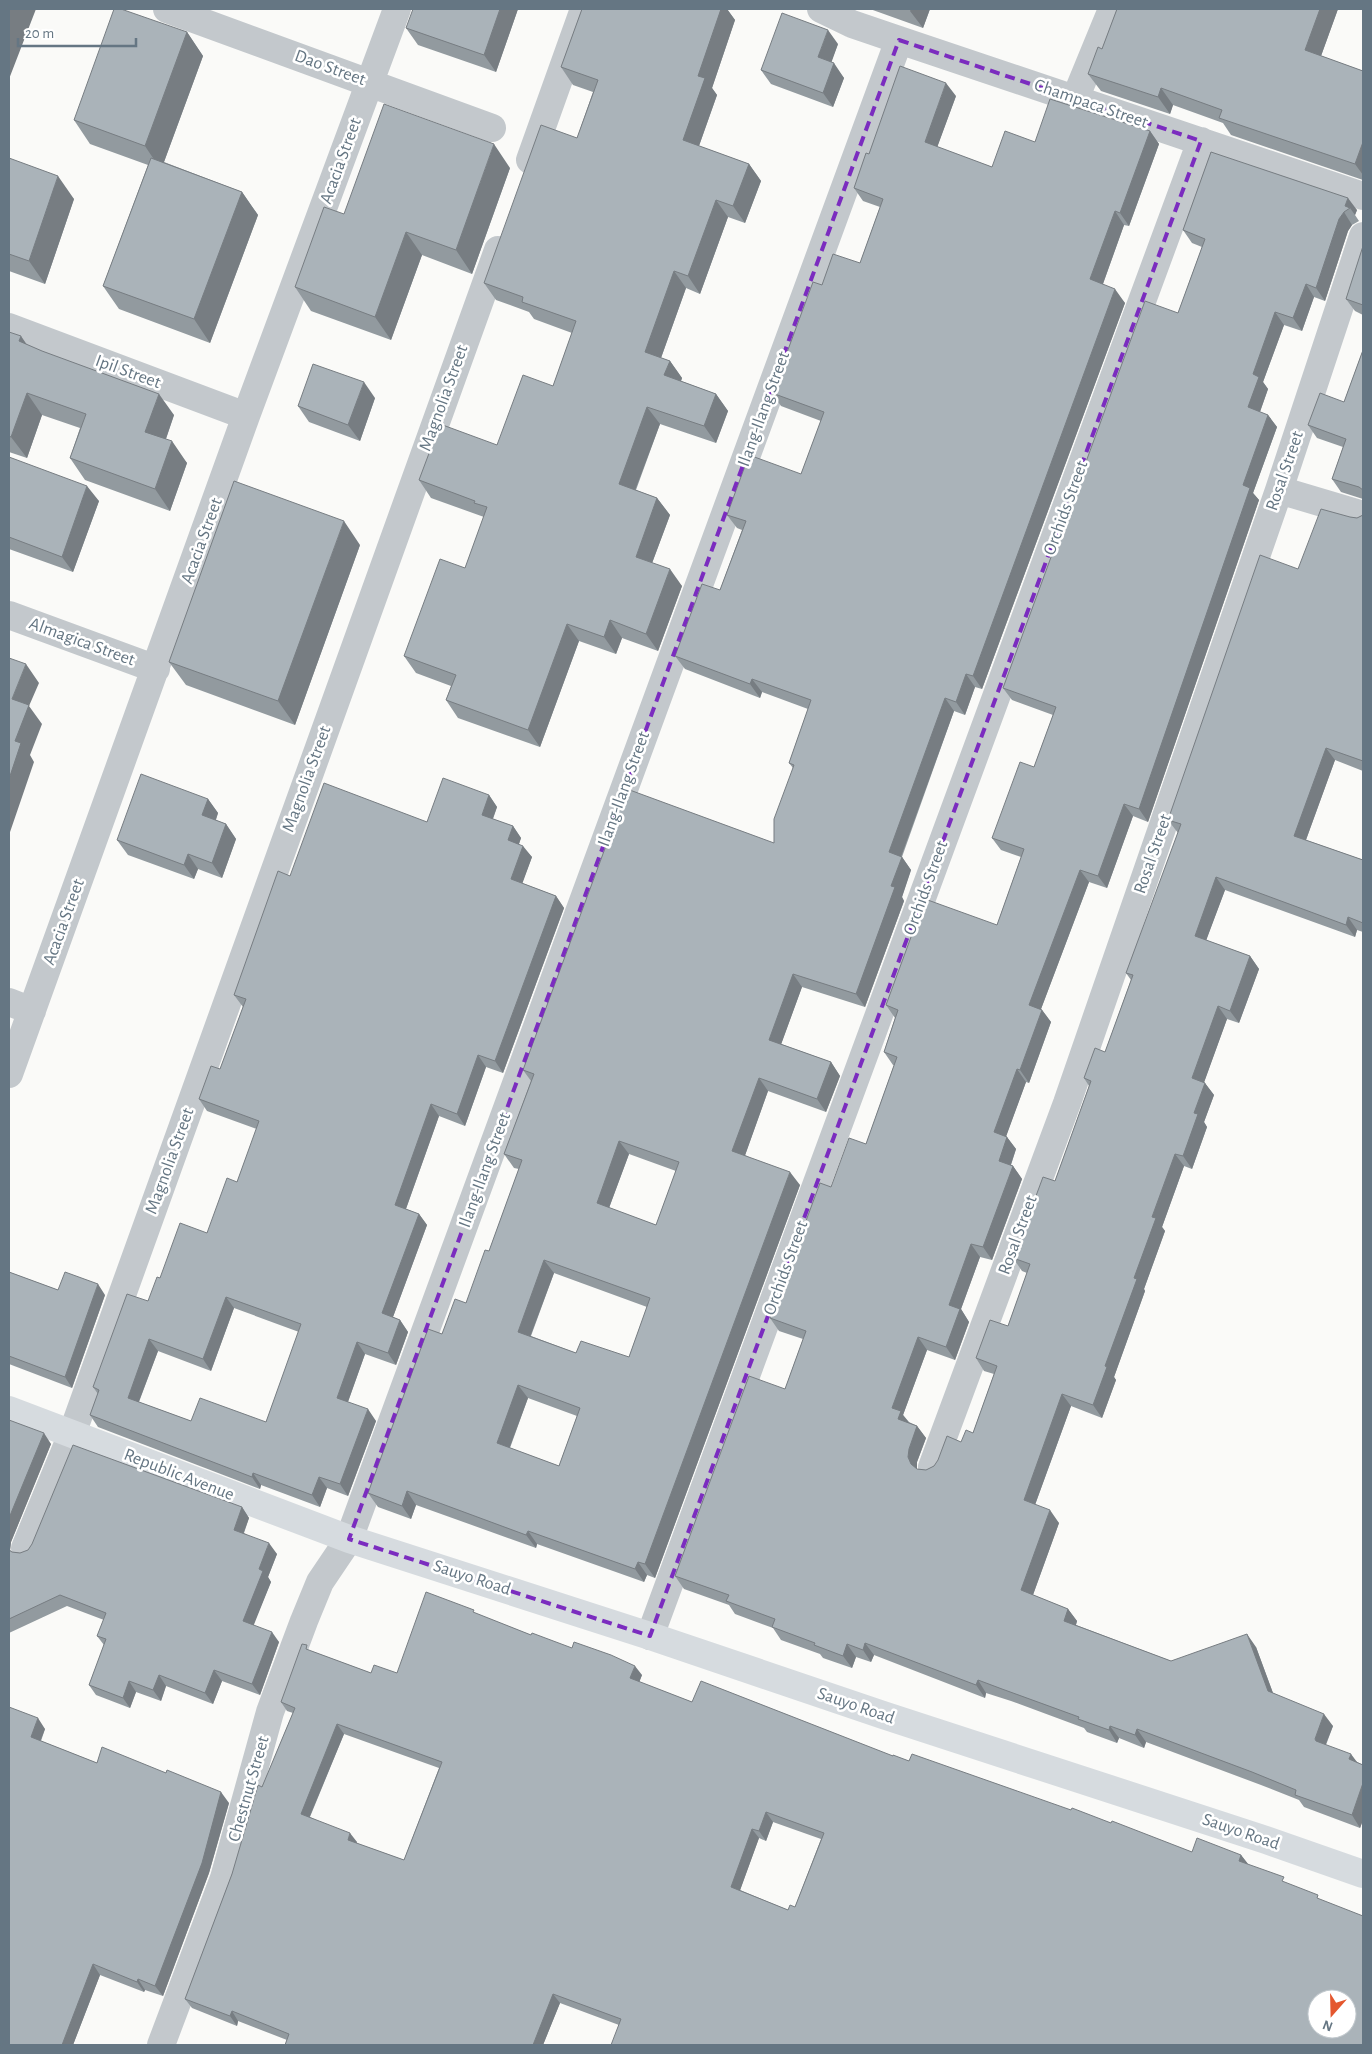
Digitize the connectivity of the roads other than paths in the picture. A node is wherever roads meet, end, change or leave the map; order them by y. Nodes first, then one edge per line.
1 (167, 9) edge
2 (397, 9) edge
3 (584, 9) edge
4 (821, 9) edge
5 (1112, 9) edge
6 (899, 40) junction
7 (370, 83) junction
8 (1075, 99) junction
9 (492, 128) dead end
10 (1201, 141) junction
11 (520, 187) edge
12 (1363, 196) edge
13 (507, 224) edge
14 (1363, 236) edge
15 (9, 328) edge
16 (246, 416) junction
17 (1279, 490) junction
18 (1363, 515) edge
19 (9, 615) edge
20 (156, 668) junction
21 (20, 1007) edge
22 (9, 1074) edge
23 (9, 1410) edge
24 (72, 1434) junction
25 (932, 1467) edge
26 (349, 1539) junction
27 (25, 1548) dead end
28 (650, 1636) junction
29 (1363, 1874) edge
30 (161, 2045) edge

1 - 7 street, Dao Street
2 - 7 street, Acacia Street
3 - 11 street
4 - 6 street, Champaca Street
5 - 8 street
6 - 8 street, Champaca Street
6 - 26 street, Ilang-Ilang Street
7 - 9 street, Dao Street
7 - 16 street, Acacia Street
8 - 10 street, Champaca Street
10 - 12 street, Champaca Street
10 - 28 street, Orchids Street
13 - 24 street, Magnolia Street
14 - 17 street, Rosal Street
15 - 16 street, Ipil Street
16 - 20 street, Acacia Street
17 - 18 street
17 - 25 street, Rosal Street
19 - 20 street, Almagica Street
20 - 21 street, Acacia Street
21 - 22 street, Acacia Street
23 - 24 main road, Republic Avenue
24 - 26 main road, Republic Avenue
24 - 27 street, Magnolia Street
26 - 28 main road, Sauyo Road
26 - 30 street, Chestnut Street
28 - 29 main road, Sauyo Road

